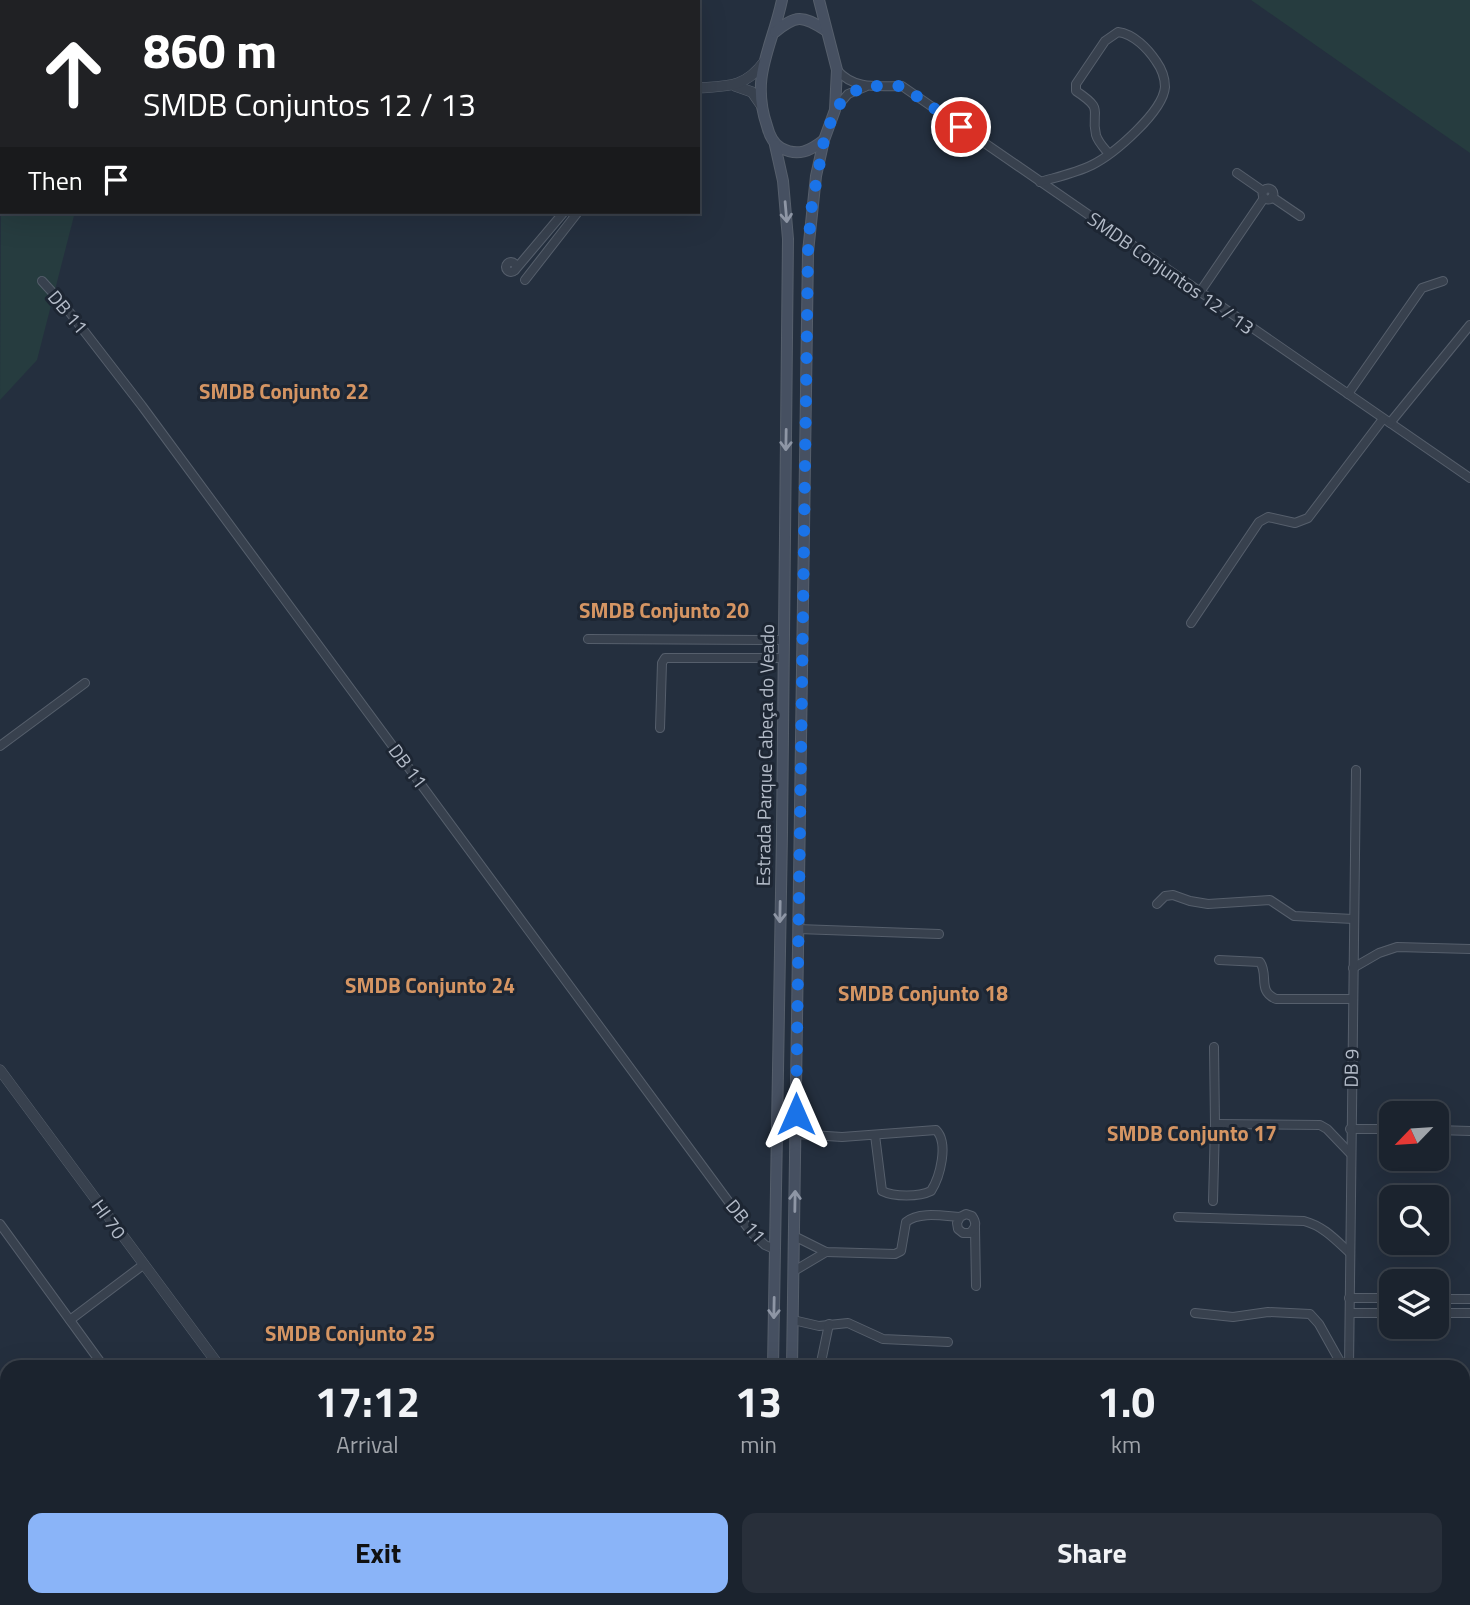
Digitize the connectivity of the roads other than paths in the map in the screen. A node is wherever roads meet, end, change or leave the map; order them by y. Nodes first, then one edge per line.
1 (782, 0) edge
2 (819, 0) edge
3 (825, 30) junction
4 (775, 32) junction
5 (764, 62) junction
6 (836, 70) junction
7 (731, 85) junction
8 (867, 86) junction
9 (700, 88) edge
10 (761, 105) junction
11 (835, 110) junction
12 (824, 140) junction
13 (775, 145) junction
14 (1109, 154) junction
15 (1237, 173) dead end
16 (1040, 182) junction
17 (1266, 195) junction
18 (562, 214) edge
19 (577, 214) edge
20 (1300, 216) dead end
21 (512, 266) dead end
22 (525, 280) dead end
23 (42, 281) dead end
24 (1443, 281) dead end
25 (1200, 292) junction
26 (1470, 325) edge
27 (1348, 394) junction
28 (1386, 421) junction
29 (1470, 478) edge
30 (1191, 623) dead end
31 (588, 639) dead end
32 (783, 640) junction
33 (783, 658) junction
34 (85, 683) dead end
35 (660, 727) dead end
36 (0, 746) edge
37 (1356, 770) dead end
38 (1157, 904) dead end
39 (1353, 919) junction
40 (798, 929) junction
41 (939, 934) dead end
42 (1470, 949) edge
43 (1219, 960) dead end
44 (1353, 968) junction
45 (1352, 999) junction
46 (1214, 1047) dead end
47 (0, 1070) edge
48 (776, 1113) junction
49 (796, 1114) junction
50 (1215, 1124) junction
51 (1350, 1129) junction
52 (1379, 1129) edge
53 (1449, 1130) edge
54 (1470, 1131) edge
55 (796, 1134) junction
56 (875, 1135) junction
57 (1350, 1153) junction
58 (1213, 1201) dead end
59 (1178, 1217) dead end
60 (0, 1224) edge
61 (794, 1236) junction
62 (774, 1249) junction
63 (826, 1252) junction
64 (1349, 1252) junction
65 (143, 1265) junction
66 (794, 1271) junction
67 (976, 1286) dead end
68 (1349, 1298) junction
69 (1379, 1298) edge
70 (1449, 1299) edge
71 (1470, 1299) edge
72 (1350, 1312) junction
73 (1195, 1313) dead end
74 (1379, 1313) edge
75 (1449, 1313) edge
76 (1470, 1313) edge
77 (70, 1320) junction
78 (793, 1320) junction
79 (829, 1324) junction
80 (948, 1342) dead end
81 (99, 1360) edge
82 (215, 1360) edge
83 (773, 1360) edge
84 (792, 1360) edge
85 (821, 1360) edge
86 (1339, 1360) edge
87 (1349, 1360) edge

1 - 4 main road
2 - 3 main road
3 - 4 main road
3 - 6 main road
4 - 5 main road
5 - 7 street
5 - 10 main road
6 - 8 street, SMDB Conjuntos 12 / 13
6 - 11 main road
7 - 9 street
7 - 10 street
8 - 11 street
8 - 16 street, SMDB Conjuntos 12 / 13
10 - 13 main road
11 - 12 main road
12 - 13 main road
12 - 40 main road, Estrada Parque Cabeça do Veado
13 -> 32 main road, Estrada Parque Cabeça do Veado
14 - 14 street
14 - 16 street
15 - 17 street
16 - 25 street, SMDB Conjuntos 12 / 13
17 - 20 street
17 - 25 street
18 - 21 street
19 - 22 street
23 - 62 street, DB 11
24 - 27 street
25 - 27 street, SMDB Conjuntos 12 / 13
26 - 28 street
27 - 28 street, SMDB Conjuntos 12 / 13
28 - 29 street, SMDB Conjuntos 12 / 13
28 - 30 street
31 - 32 street
32 - 33 main road, Estrada Parque Cabeça do Veado
33 - 35 street
33 -> 48 main road, Estrada Parque Cabeça do Veado
34 - 36 street
37 - 39 street, DB 9
38 - 39 street
39 - 44 street, DB 9
40 - 41 street
40 - 49 main road, Estrada Parque Cabeça do Veado
42 - 44 street
43 - 45 street
44 - 45 street, DB 9
45 - 51 street, DB 9
46 - 50 street
47 - 65 street, HI 70
48 - 49 main road
48 - 62 main road, Estrada Parque Cabeça do Veado
49 - 55 main road, Estrada Parque Cabeça do Veado
50 - 57 street
50 - 58 street
51 - 52 street
51 - 57 street, DB 9
53 - 54 street
55 - 56 street
61 -> 55 main road, Estrada Parque Cabeça do Veado
56 - 56 street
57 - 64 street, DB 9
59 - 64 street
60 - 77 street
61 - 63 street
61 - 66 main road, Estrada Parque Cabeça do Veado
62 -> 83 main road, Estrada Parque Cabeça do Veado
63 - 66 street
63 - 67 street
64 - 68 street, DB 9
65 - 77 street
65 - 82 street, HI 70
66 - 78 main road, Estrada Parque Cabeça do Veado
68 - 69 street
68 - 72 street, DB 9
70 - 71 street
72 - 74 street
72 - 87 street, DB 9
73 - 86 street
75 - 76 street
77 - 81 street
78 - 79 street
78 - 84 main road, Estrada Parque Cabeça do Veado
79 - 80 street
79 - 85 street

